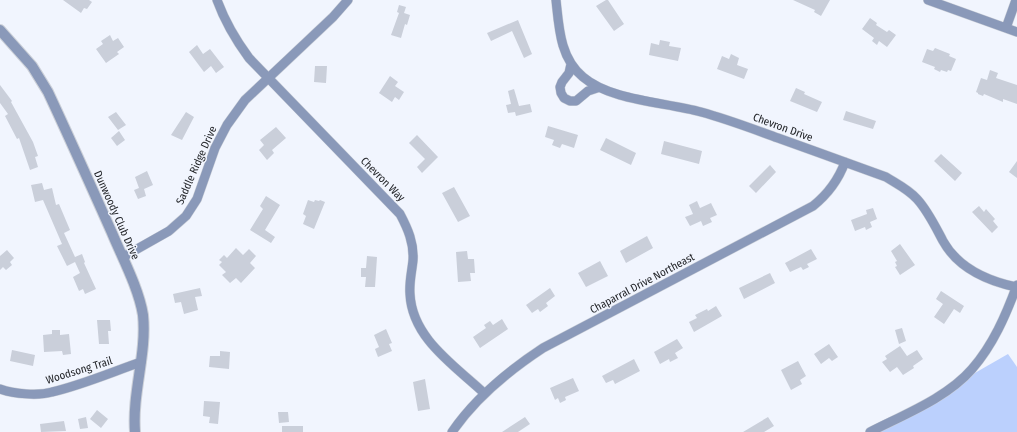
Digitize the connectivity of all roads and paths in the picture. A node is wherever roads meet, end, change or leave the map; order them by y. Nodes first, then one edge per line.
1 (217, 0) edge
2 (348, 0) edge
3 (556, 0) edge
4 (928, 0) edge
5 (1016, 0) edge
6 (1006, 28) junction
7 (0, 30) edge
8 (1017, 32) edge
9 (571, 64) junction
10 (268, 78) junction
11 (597, 88) junction
12 (844, 162) junction
13 (123, 257) junction
14 (1017, 286) edge
15 (141, 362) junction
16 (0, 389) edge
17 (484, 393) junction
18 (135, 432) edge
19 (452, 432) edge
20 (870, 432) edge

1 - 10 street, Chevron Way
2 - 10 street, Saddle Ridge Drive
3 - 9 street, Chevron Drive
4 - 6 street
5 - 6 street
6 - 8 street
7 - 13 street, Dunwoody Club Drive
9 - 11 street, Chevron Drive
9 - 11 street
10 - 13 street, Saddle Ridge Drive
10 - 17 street, Chevron Way
11 - 12 street, Chevron Drive
12 - 14 street, Chevron Drive
12 - 17 street, Chaparral Drive Northeast
13 - 15 street, Dunwoody Club Drive
14 - 20 street
15 - 16 street, Woodsong Trail
15 - 18 street, Dunwoody Club Drive
17 - 19 street, Chaparral Drive Northeast

